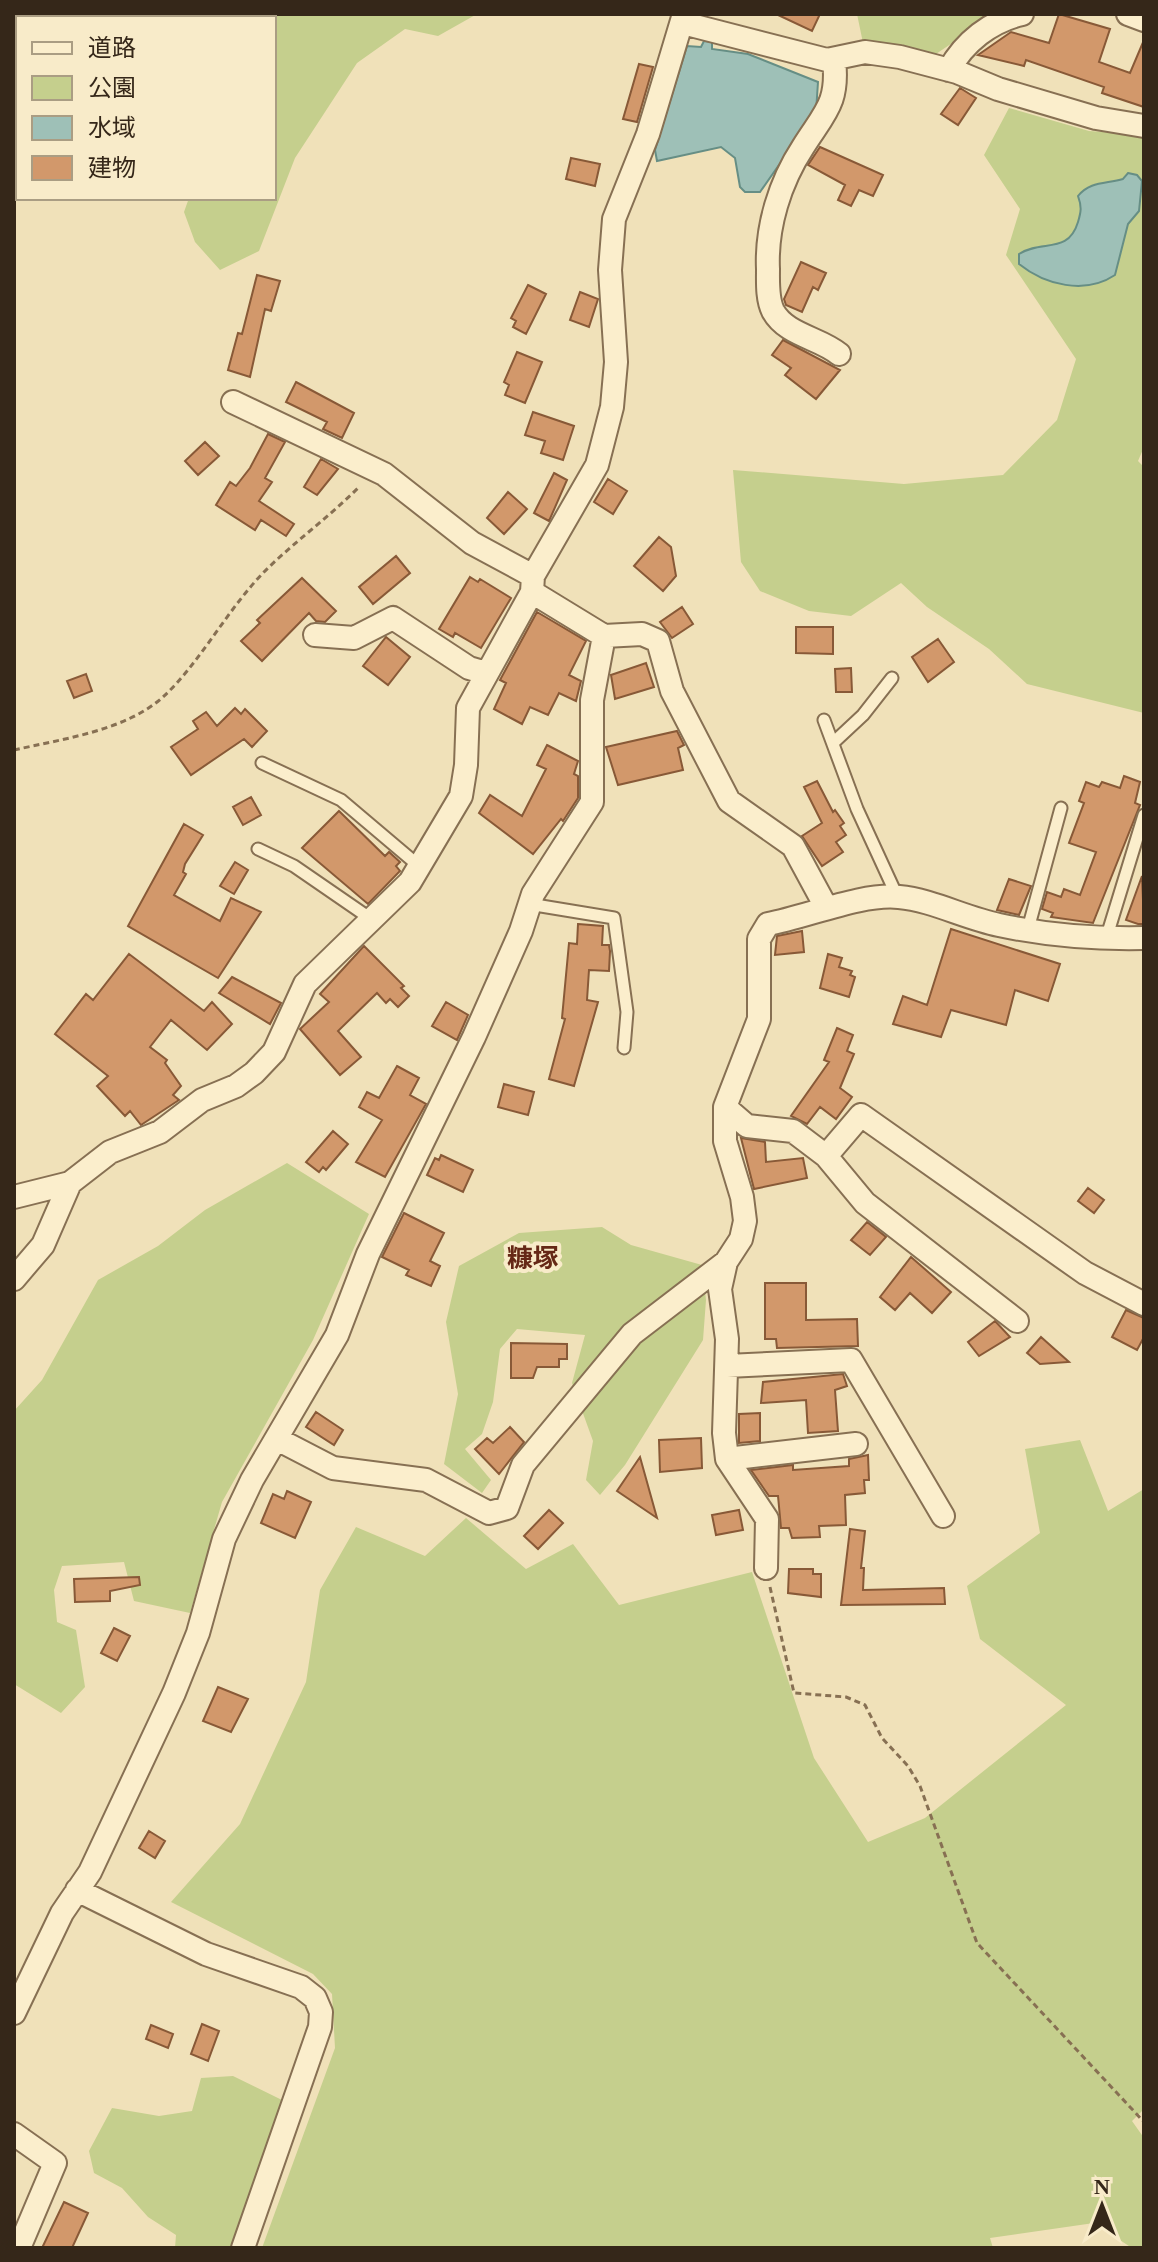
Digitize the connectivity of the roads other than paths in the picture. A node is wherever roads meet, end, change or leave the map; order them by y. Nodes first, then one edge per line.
1 (1022, 14) edge
2 (1128, 14) edge
3 (683, 18) edge
4 (1144, 20) edge
5 (834, 59) junction
6 (949, 70) junction
7 (1144, 126) edge
8 (839, 354) dead end
9 (233, 402) dead end
10 (532, 584) junction
11 (315, 635) dead end
12 (604, 636) junction
13 (486, 673) junction
14 (892, 678) dead end
15 (824, 720) dead end
16 (833, 743) junction
17 (262, 763) dead end
18 (1061, 808) dead end
19 (1144, 815) edge
20 (258, 849) dead end
21 (419, 866) junction
22 (897, 896) junction
23 (529, 904) junction
24 (826, 907) junction
25 (371, 919) junction
26 (1028, 929) junction
27 (1144, 938) edge
28 (1106, 939) junction
29 (624, 1048) dead end
30 (725, 1107) junction
31 (826, 1156) junction
32 (70, 1183) junction
33 (14, 1197) edge
34 (726, 1262) junction
35 (14, 1279) edge
36 (1144, 1304) edge
37 (1017, 1321) dead end
38 (727, 1366) junction
39 (277, 1439) junction
40 (856, 1444) dead end
41 (727, 1459) junction
42 (943, 1516) dead end
43 (766, 1568) road end
44 (77, 1890) junction
45 (15, 2008) edge
46 (14, 2134) edge
47 (19, 2248) edge
48 (243, 2248) edge

1 - 6 street
2 - 4 street
3 - 5 street
3 - 10 street
5 - 6 street
5 - 8 street
6 - 7 street
9 - 10 street
10 - 12 street
10 - 13 street
11 - 13 street
12 - 23 street
12 - 24 street
13 - 21 street
14 - 16 lane
15 - 16 lane
16 - 22 lane
17 - 21 lane
18 - 26 lane
19 - 28 lane
20 - 25 lane
21 - 25 street
22 - 24 street
22 - 26 street
23 - 29 lane
23 - 39 street
24 - 30 street
25 - 32 street
26 - 28 street
27 - 28 street
30 - 31 street
30 - 34 street
31 - 36 street
31 - 37 street
32 - 33 street
32 - 35 street
34 - 38 street
34 - 39 street
38 - 41 street
38 - 42 street
39 - 44 street
40 - 41 street
41 - 43 street
44 - 45 street
44 - 48 street
46 - 47 street

